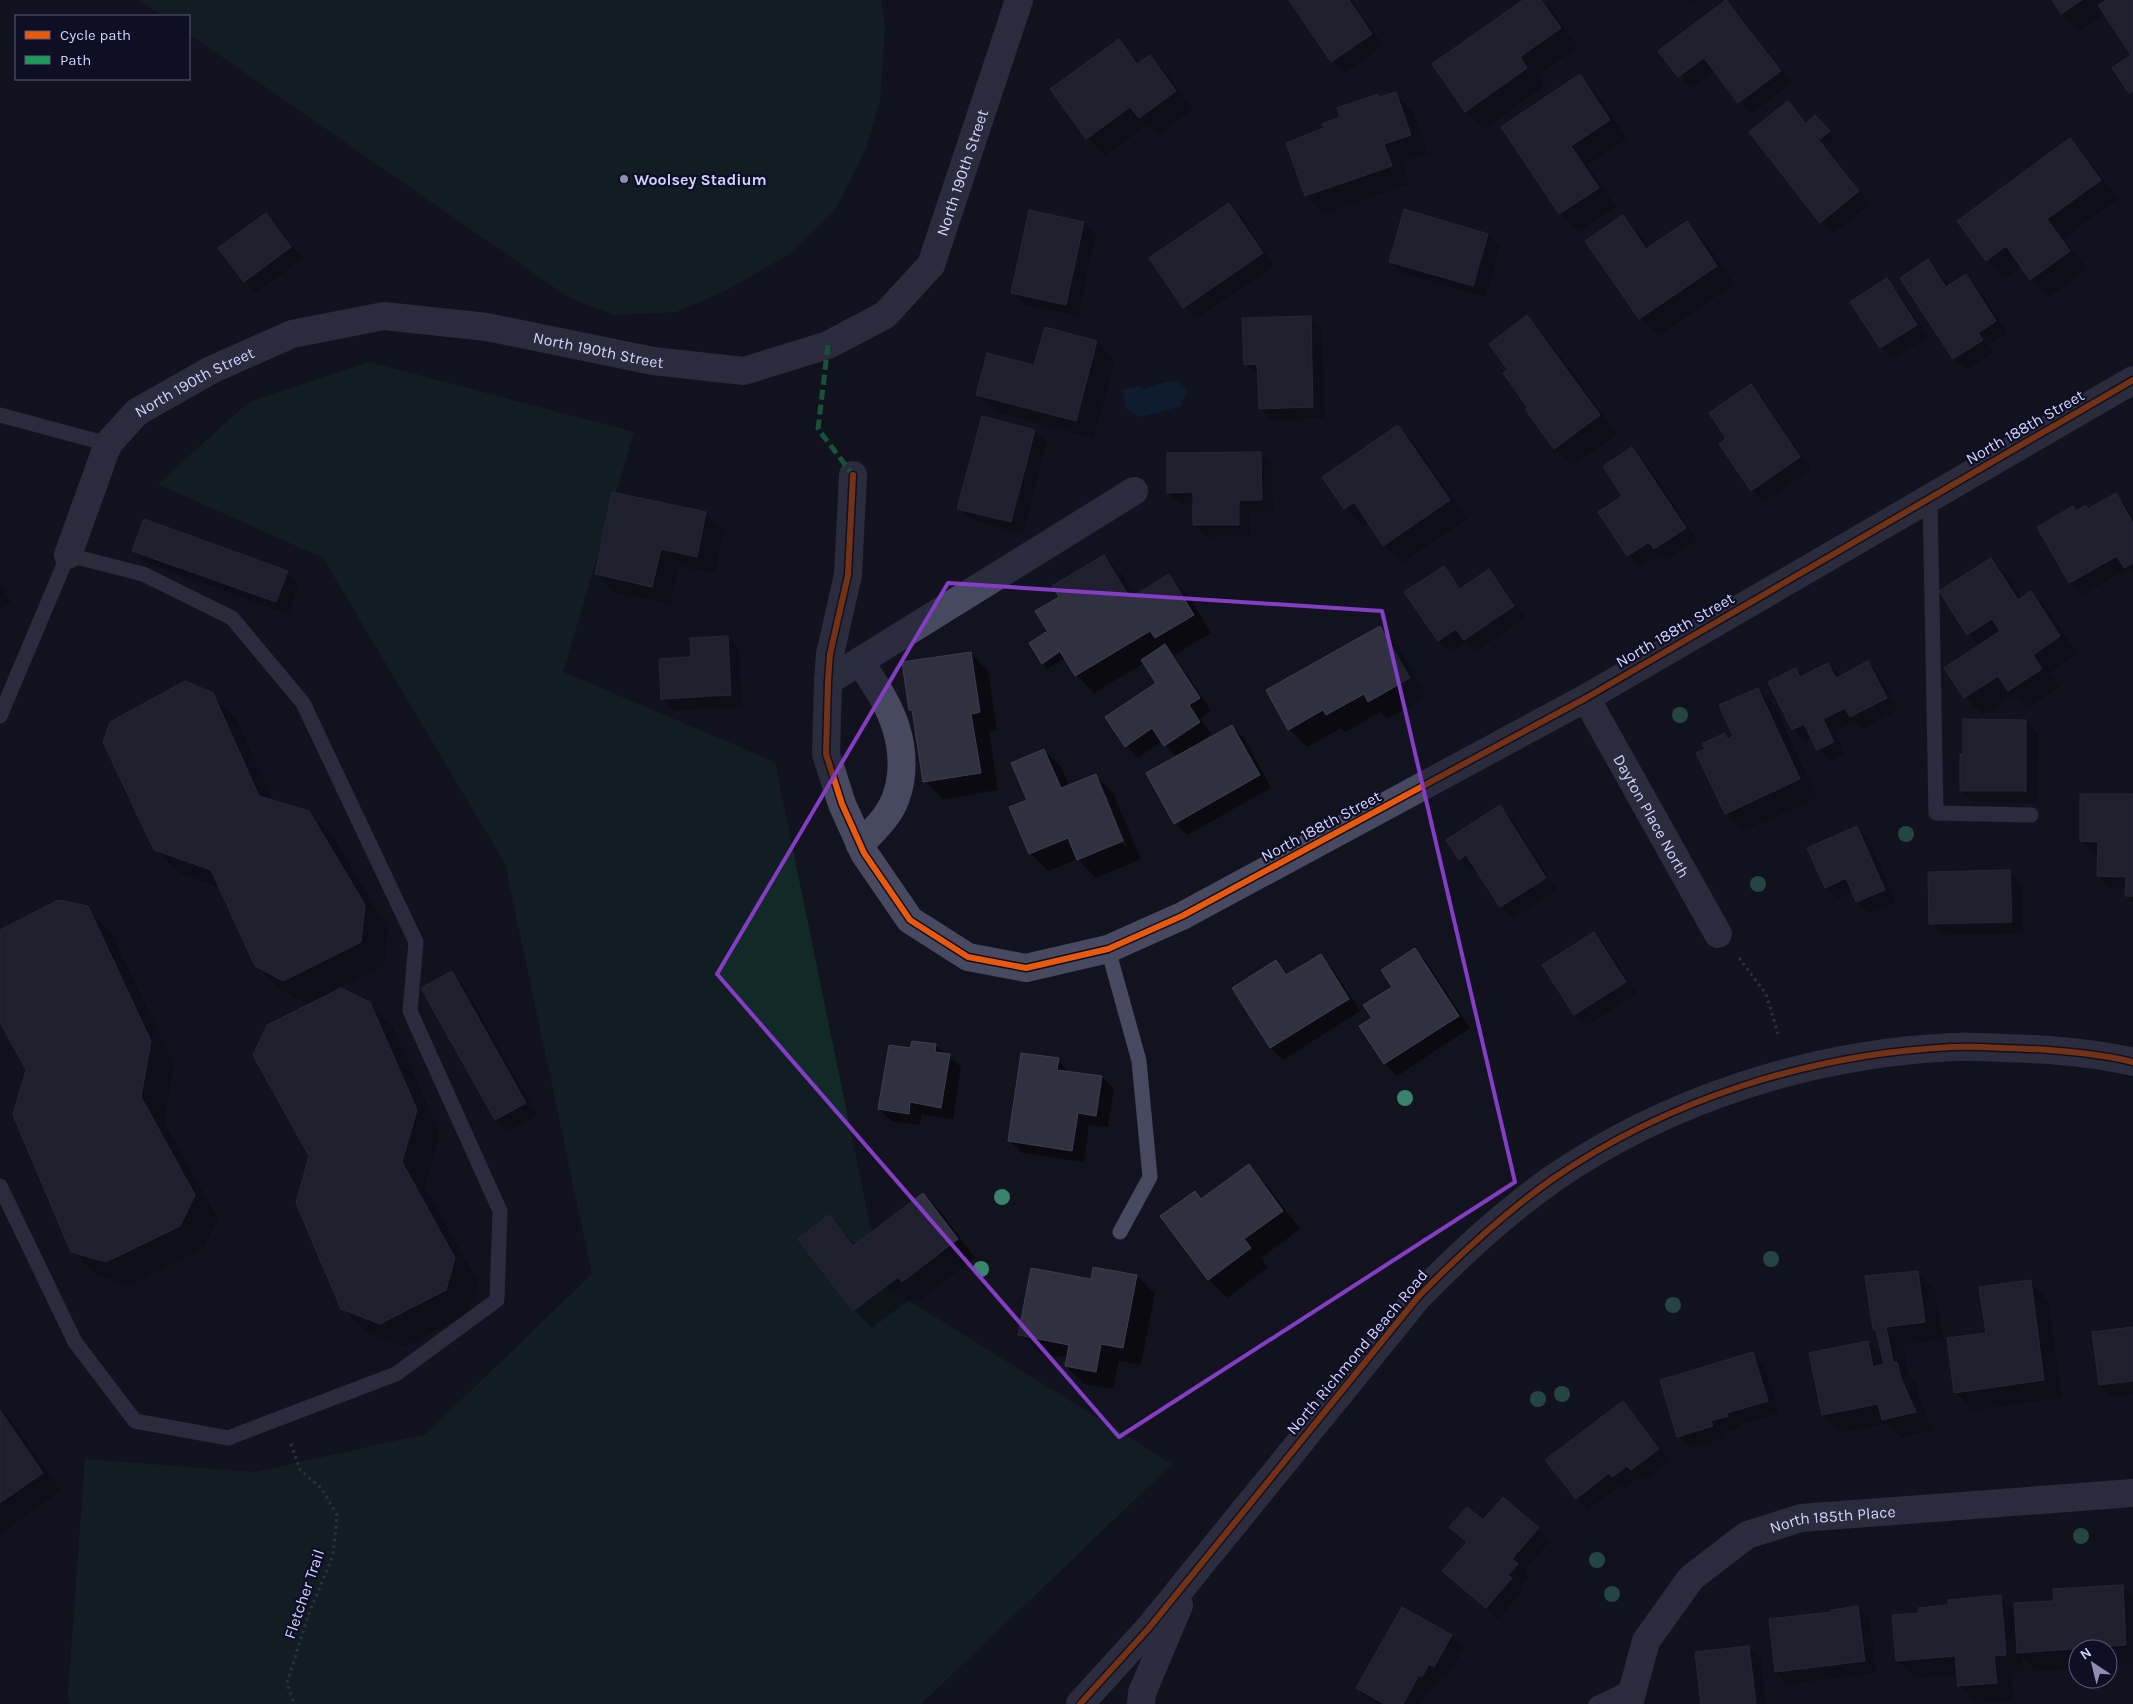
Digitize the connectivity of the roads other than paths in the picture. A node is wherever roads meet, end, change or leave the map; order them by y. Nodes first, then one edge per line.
1 (1019, 0) edge
2 (2133, 380) edge
3 (0, 415) edge
4 (108, 444) junction
5 (853, 476) dead end
6 (1134, 491) dead end
7 (1930, 498) junction
8 (68, 555) junction
9 (860, 660) junction
10 (828, 681) junction
11 (1586, 698) junction
12 (0, 716) edge
13 (2031, 815) dead end
14 (860, 845) junction
15 (1718, 934) road end
16 (1108, 949) junction
17 (2133, 1062) edge
18 (0, 1186) edge
19 (1120, 1232) dead end
20 (2133, 1493) edge
21 (1191, 1576) junction
22 (1632, 1695) edge
23 (1080, 1704) edge
24 (1141, 1704) edge
25 (1596, 1704) edge

1 - 4 street, North 190th Street
2 - 7 street, North 188th Street
3 - 4 lane
4 - 8 street, North 190th Street
5 - 10 street, North 188th Street
6 - 9 street
7 - 11 street, North 188th Street
7 - 13 lane
8 - 12 lane
8 - 18 lane
9 - 10 street
9 - 14 street
10 - 14 street, North 188th Street
11 - 15 street, Dayton Place North
11 - 16 street, North 188th Street
14 - 16 street, North 188th Street
16 - 19 lane
17 - 21 main road, North Richmond Beach Road
20 - 22 street, North 185th Place
21 - 23 main road, North Richmond Beach Road
21 - 24 main road
22 - 25 lane

